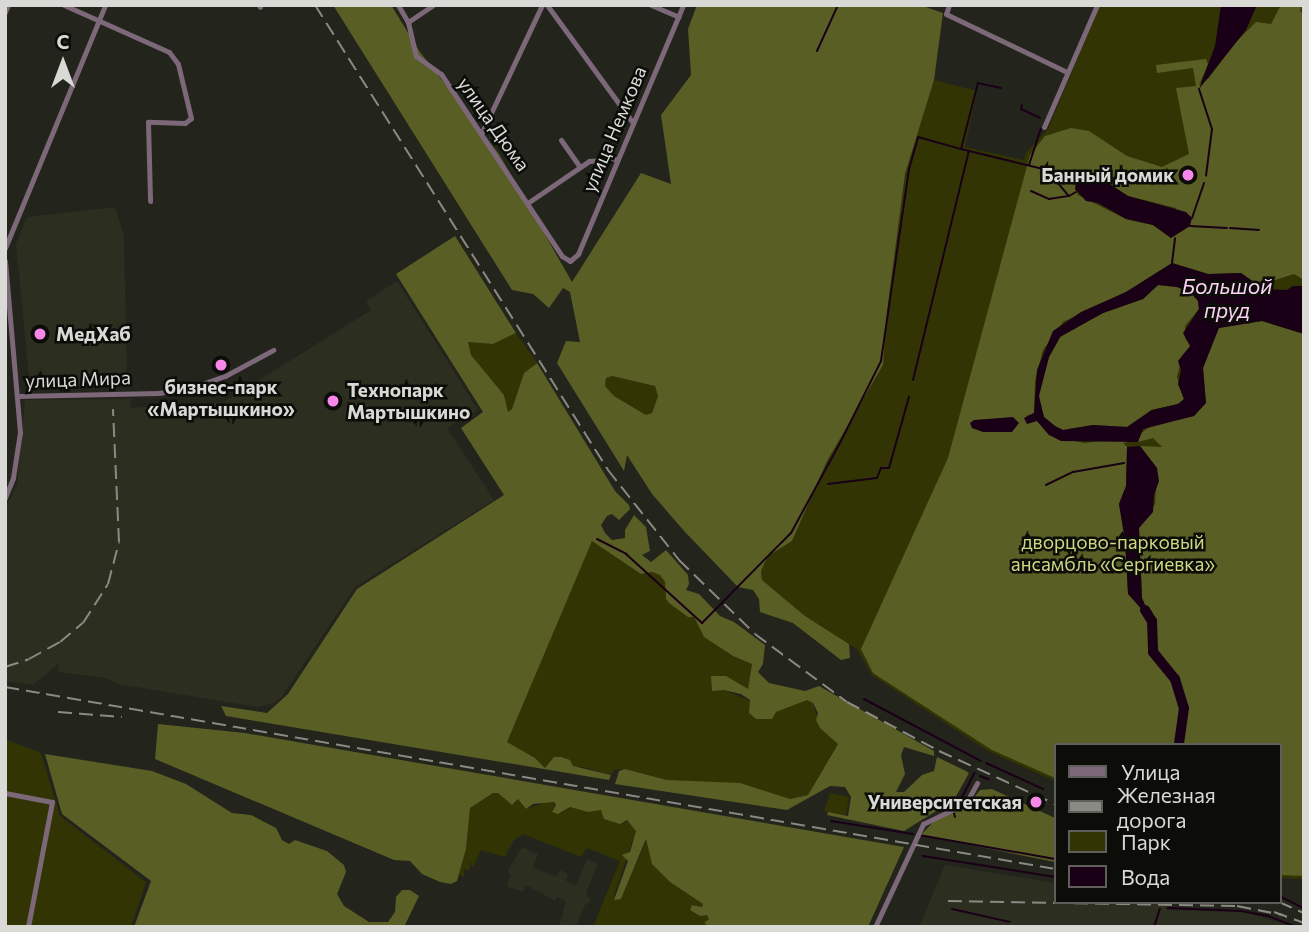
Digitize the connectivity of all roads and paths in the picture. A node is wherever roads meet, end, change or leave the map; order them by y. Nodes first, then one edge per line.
1 (8, 5) edge
2 (64, 5) edge
3 (105, 5) edge
4 (398, 5) edge
5 (433, 5) edge
6 (545, 5) edge
7 (650, 5) edge
8 (683, 5) edge
9 (949, 5) edge
10 (1097, 5) edge
11 (5, 12) edge
12 (679, 17) junction
13 (99, 21) junction
14 (408, 22) junction
15 (1068, 72) junction
16 (633, 123) junction
17 (1044, 127) dead end
18 (482, 132) junction
19 (561, 139) dead end
20 (618, 159) junction
21 (580, 167) junction
22 (150, 201) dead end
23 (529, 202) junction
24 (5, 248) edge
25 (5, 261) edge
26 (570, 261) joint
27 (8, 303) edge
28 (273, 350) dead end
29 (17, 396) junction
30 (6, 496) edge
31 (977, 783) dead end
32 (5, 793) edge
33 (28, 927) edge
34 (875, 927) edge

1 - 11 street
2 - 13 street
3 - 13 street
4 - 14 street, улица Дюма
5 - 14 street
6 - 16 street
6 - 18 street
7 - 12 street
8 - 12 street, улица Немкова
9 - 15 street
10 - 15 street
12 - 16 street, улица Немкова
13 - 22 street
13 - 24 street
14 - 18 street, улица Дюма
15 - 17 street
16 - 20 street, улица Немкова
18 - 23 street, улица Дюма
19 - 21 street
20 - 21 street
20 - 26 street, улица Немкова
21 - 23 street
23 - 26 street, улица Дюма
25 - 27 street
27 - 29 street
28 - 29 street, улица Мира
29 - 30 street, улица Мира
31 - 34 street
32 - 33 street

